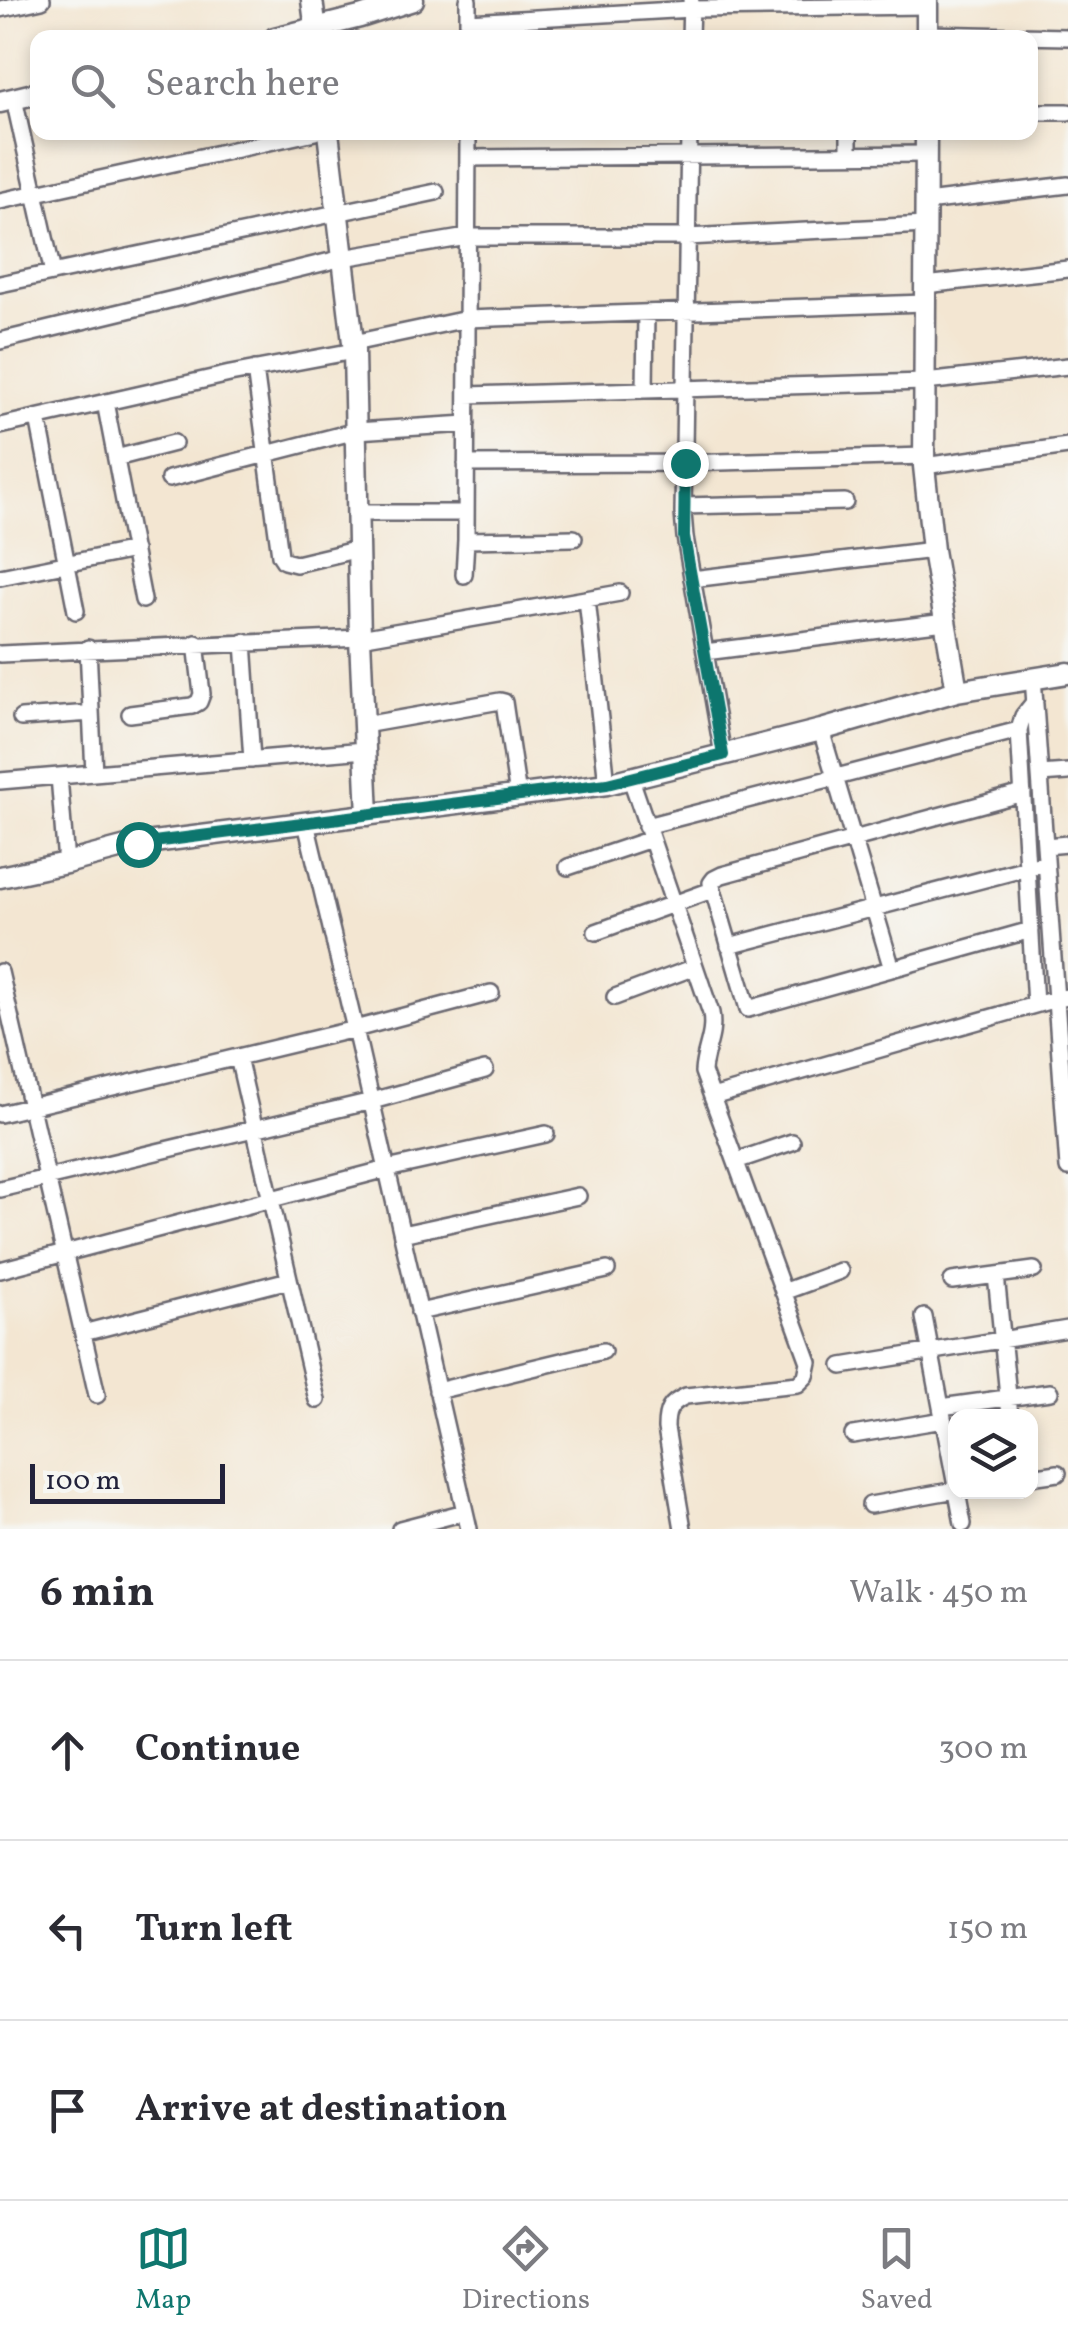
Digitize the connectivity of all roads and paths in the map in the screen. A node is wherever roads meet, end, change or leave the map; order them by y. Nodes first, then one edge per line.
1 (42, 0) edge
2 (312, 0) edge
3 (413, 0) edge
4 (468, 0) edge
5 (927, 3) edge
6 (690, 4) edge
7 (0, 10) edge
8 (316, 30) edge
9 (324, 30) edge
10 (468, 30) edge
11 (690, 30) edge
12 (926, 30) edge
13 (1038, 37) edge
14 (1068, 37) edge
15 (7, 100) edge
16 (1038, 112) edge
17 (1068, 112) edge
18 (279, 140) edge
19 (329, 140) edge
20 (468, 140) edge
21 (689, 140) edge
22 (849, 140) edge
23 (926, 143) edge
24 (849, 155) junction
25 (688, 157) junction
26 (468, 158) junction
27 (1068, 185) edge
28 (436, 192) dead end
29 (35, 194) junction
30 (0, 201) edge
31 (926, 202) junction
32 (337, 212) junction
33 (926, 225) junction
34 (467, 237) junction
35 (688, 237) junction
36 (343, 258) junction
37 (1068, 269) edge
38 (54, 272) junction
39 (0, 284) edge
40 (925, 294) junction
41 (686, 311) junction
42 (646, 312) junction
43 (467, 319) junction
44 (0, 341) edge
45 (353, 347) junction
46 (1062, 367) edge
47 (255, 369) junction
48 (925, 382) junction
49 (686, 389) junction
50 (645, 390) junction
51 (467, 395) junction
52 (105, 402) junction
53 (38, 418) junction
54 (466, 424) junction
55 (0, 426) edge
56 (356, 431) junction
57 (174, 444) dead end
58 (1066, 446) edge
59 (265, 454) junction
60 (116, 458) junction
61 (924, 461) junction
62 (685, 463) junction
63 (466, 464) junction
64 (169, 480) dead end
65 (844, 502) dead end
66 (683, 506) junction
67 (466, 512) junction
68 (358, 514) junction
69 (574, 538) dead end
70 (466, 540) junction
71 (359, 548) junction
72 (134, 550) junction
73 (932, 550) junction
74 (66, 563) junction
75 (464, 575) dead end
76 (0, 576) edge
77 (692, 578) junction
78 (620, 593) dead end
79 (587, 599) junction
80 (143, 600) dead end
81 (76, 611) dead end
82 (945, 622) junction
83 (360, 638) junction
84 (244, 642) junction
85 (196, 644) junction
86 (88, 648) junction
87 (705, 652) junction
88 (0, 654) edge
89 (1068, 673) edge
90 (1033, 677) junction
91 (957, 691) junction
92 (1035, 701) junction
93 (91, 713) junction
94 (130, 714) dead end
95 (21, 718) dead end
96 (364, 725) junction
97 (821, 730) junction
98 (1019, 730) junction
99 (366, 750) junction
100 (723, 755) junction
101 (252, 760) junction
102 (1068, 772) edge
103 (94, 773) junction
104 (1040, 774) junction
105 (58, 776) junction
106 (836, 777) junction
107 (631, 779) junction
108 (0, 781) edge
109 (607, 784) junction
110 (1023, 794) junction
111 (518, 796) junction
112 (368, 815) junction
113 (306, 823) junction
114 (649, 832) junction
115 (854, 839) junction
116 (1068, 844) edge
117 (1046, 854) junction
118 (66, 863) junction
119 (568, 867) dead end
120 (1028, 868) junction
121 (0, 877) edge
122 (712, 890) junction
123 (673, 904) junction
124 (874, 908) junction
125 (1031, 930) junction
126 (596, 932) dead end
127 (729, 946) junction
128 (695, 967) junction
129 (892, 968) junction
130 (0, 972) edge
131 (490, 993) dead end
132 (615, 997) dead end
133 (1062, 998) edge
134 (1035, 1005) junction
135 (356, 1029) junction
136 (238, 1057) junction
137 (485, 1070) dead end
138 (712, 1097) junction
139 (372, 1101) junction
140 (31, 1106) junction
141 (0, 1114) edge
142 (255, 1128) junction
143 (546, 1134) dead end
144 (792, 1142) dead end
145 (736, 1161) junction
146 (1068, 1168) edge
147 (387, 1170) junction
148 (47, 1177) junction
149 (0, 1188) edge
150 (578, 1196) dead end
151 (271, 1200) junction
152 (402, 1234) junction
153 (64, 1254) junction
154 (0, 1270) edge
155 (606, 1270) dead end
156 (840, 1270) dead end
157 (1034, 1270) dead end
158 (996, 1275) junction
159 (290, 1280) junction
160 (952, 1281) dead end
161 (783, 1292) junction
162 (420, 1312) junction
163 (924, 1316) dead end
164 (1068, 1329) edge
165 (83, 1333) junction
166 (1003, 1340) junction
167 (602, 1351) dead end
168 (930, 1352) junction
169 (842, 1366) dead end
170 (437, 1390) junction
171 (1050, 1392) dead end
172 (97, 1395) dead end
173 (1008, 1398) junction
174 (317, 1400) dead end
175 (1009, 1409) edge
176 (942, 1413) junction
177 (853, 1435) dead end
178 (948, 1446) edge
179 (1058, 1472) dead end
180 (1038, 1476) edge
181 (948, 1490) edge
182 (958, 1499) edge
183 (870, 1505) dead end
184 (465, 1512) junction
185 (963, 1524) dead end
186 (400, 1529) edge
187 (468, 1529) edge
188 (683, 1529) edge

1 - 7 street
2 - 8 street
3 - 9 street
4 - 10 street
5 - 6 street
5 - 12 street
6 - 10 street
6 - 11 street
13 - 14 street
15 - 29 street
16 - 17 street
18 - 29 street
19 - 32 street
20 - 26 street
21 - 25 street
22 - 24 street
23 - 24 street
23 - 31 street
24 - 25 street
25 - 26 street
25 - 35 street
26 - 34 street
27 - 31 street
28 - 32 street
29 - 30 street
29 - 38 street
31 - 33 street
32 - 36 street
32 - 38 street
33 - 35 street
33 - 40 street
34 - 35 street
34 - 36 street
34 - 43 street
35 - 41 street
36 - 44 street
36 - 45 street
37 - 40 street
38 - 39 street
40 - 41 street
40 - 48 street
41 - 42 street
41 - 49 street
42 - 43 street
42 - 50 street
43 - 45 street
43 - 51 street
45 - 47 street
45 - 56 street
46 - 48 street
47 - 52 street
47 - 59 street
48 - 49 street
48 - 61 street
49 - 50 street
49 - 62 street
50 - 51 street
51 - 54 street
52 - 53 street
52 - 60 street
53 - 55 street
53 - 74 street
54 - 56 street
54 - 63 street
56 - 59 street
56 - 68 street
57 - 60 street
58 - 61 street
59 - 64 street
59 - 71 street
60 - 72 street
61 - 62 street
61 - 73 street
62 - 63 street
62 - 66 street
63 - 67 street
65 - 66 street
66 - 77 street
67 - 68 street
67 - 70 street
68 - 71 street
69 - 70 street
70 - 75 street
71 - 83 street
72 - 74 street
72 - 80 street
73 - 77 street
73 - 82 street
74 - 76 street
74 - 81 street
77 - 87 street
78 - 79 street
79 - 83 street
79 - 109 street
82 - 87 street
82 - 91 street
83 - 84 street
83 - 96 street
84 - 85 street
84 - 101 street
85 - 86 street
85 - 94 street
86 - 88 street
86 - 93 street
87 - 100 street
89 - 90 street
90 - 91 street
90 - 92 street
91 - 97 street
92 - 98 street
92 - 104 street
93 - 95 street
93 - 103 street
96 - 99 street
96 - 111 street
97 - 100 street
97 - 106 street
98 - 106 street
98 - 110 street
99 - 101 street
99 - 112 street
100 - 107 street
101 - 103 street
102 - 104 street
103 - 105 street
104 - 117 street
105 - 108 street
105 - 118 street
106 - 114 street
106 - 115 street
107 - 109 street
107 - 114 street
109 - 111 street
110 - 115 street
110 - 120 street
111 - 112 street
112 - 113 street
113 - 118 street
113 - 135 street
114 - 119 street
114 - 123 street
115 - 122 street
115 - 124 street
116 - 117 street
117 - 120 street
117 - 133 street
118 - 121 street
120 - 124 street
120 - 125 street
122 - 123 street
122 - 127 street
123 - 126 street
123 - 128 street
124 - 127 street
124 - 129 street
125 - 129 street
125 - 134 street
127 - 129 street
128 - 132 street
128 - 138 street
130 - 140 street
131 - 135 street
133 - 134 street
133 - 146 street
134 - 138 street
135 - 136 street
135 - 139 street
136 - 140 street
136 - 142 street
137 - 139 street
138 - 145 street
139 - 142 street
139 - 147 street
140 - 141 street
140 - 148 street
142 - 148 street
142 - 151 street
143 - 147 street
144 - 145 street
145 - 161 street
147 - 151 street
147 - 152 street
148 - 149 street
148 - 153 street
150 - 152 street
151 - 153 street
151 - 159 street
152 - 162 street
153 - 154 street
153 - 165 street
155 - 162 street
156 - 161 street
157 - 158 street
158 - 160 street
158 - 166 street
159 - 165 street
159 - 174 street
161 - 188 street
162 - 170 street
163 - 168 street
164 - 166 street
165 - 172 street
166 - 168 street
166 - 173 street
167 - 170 street
168 - 169 street
168 - 176 street
170 - 184 street
171 - 173 street
173 - 175 street
173 - 176 street
176 - 177 street
176 - 178 street
179 - 180 street
181 - 183 street
182 - 185 street
184 - 186 street
184 - 187 street

